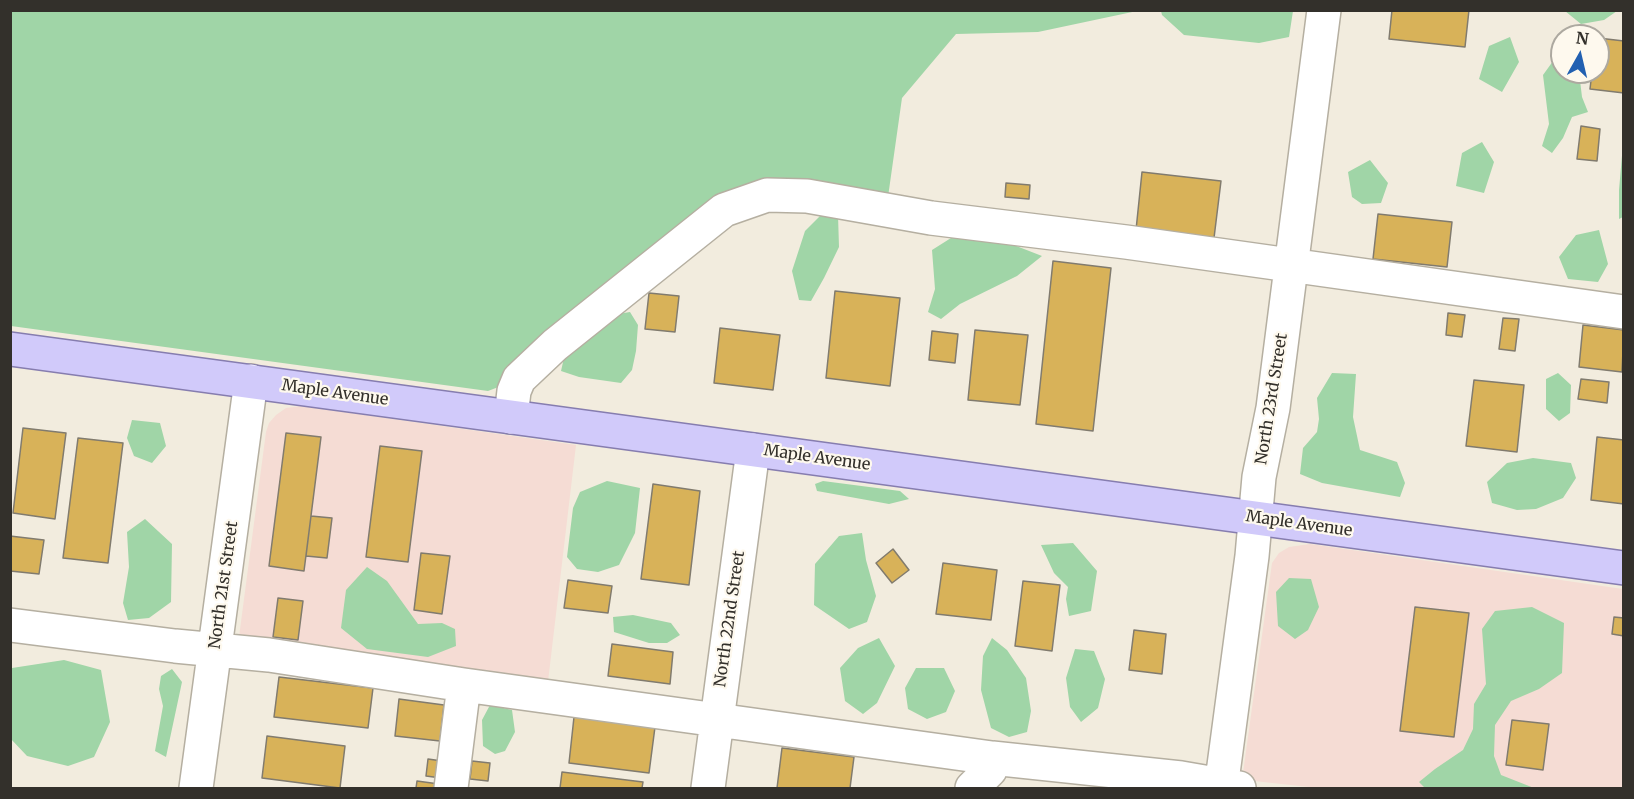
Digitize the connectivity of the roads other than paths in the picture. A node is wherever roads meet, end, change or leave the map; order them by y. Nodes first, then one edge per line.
1 (1324, 10) edge
2 (1291, 265) junction
3 (1623, 312) edge
4 (10, 349) edge
5 (251, 381) junction
6 (511, 417) junction
7 (753, 450) junction
8 (1256, 518) junction
9 (1623, 568) edge
10 (10, 625) edge
11 (215, 650) junction
12 (464, 685) junction
13 (717, 720) junction
14 (992, 758) junction
15 (1228, 788) edge
16 (196, 789) edge
17 (451, 789) edge
18 (708, 789) edge
19 (972, 789) edge

1 - 2 street, North 23rd Street
2 - 3 street
2 - 6 street
2 - 8 street, North 23rd Street
4 - 5 main road, Maple Avenue
5 - 6 main road, Maple Avenue
5 - 11 street, North 21st Street
6 - 7 main road, Maple Avenue
7 - 8 main road, Maple Avenue
7 - 13 street, North 22nd Street
8 - 9 main road, Maple Avenue
8 - 15 street, North 23rd Street
10 - 11 street
11 - 12 street
11 - 16 street, North 21st Street
12 - 13 street
12 - 17 street
13 - 14 street
13 - 18 street, North 22nd Street
14 - 15 street
14 - 19 street

